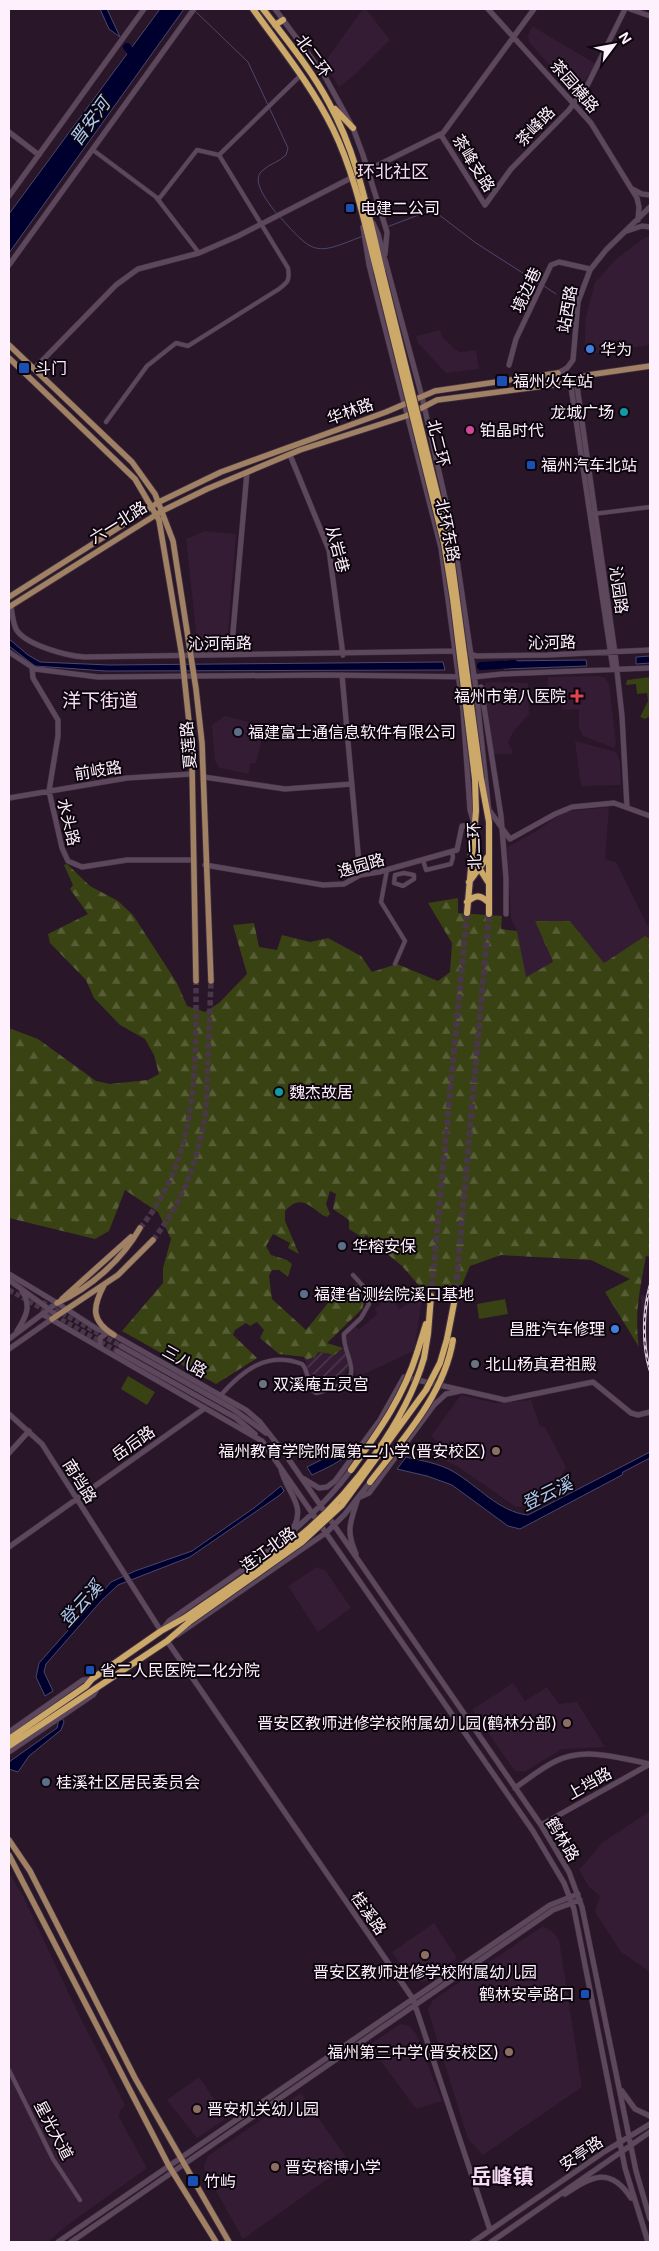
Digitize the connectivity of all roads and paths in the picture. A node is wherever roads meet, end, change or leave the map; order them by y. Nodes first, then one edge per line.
1 (144, 9) edge
2 (194, 9) edge
3 (253, 9) edge
4 (263, 9) edge
5 (275, 9) edge
6 (488, 9) edge
7 (534, 9) edge
8 (625, 9) edge
9 (630, 9) edge
10 (650, 16) edge
11 (283, 20) junction
12 (276, 26) junction
13 (514, 37) junction
14 (301, 75) junction
15 (330, 104) junction
16 (574, 104) junction
17 (353, 128) junction
18 (9, 132) edge
19 (441, 135) junction
20 (93, 150) junction
21 (38, 155) junction
22 (219, 155) junction
23 (368, 170) junction
24 (358, 175) junction
25 (351, 178) junction
26 (632, 188) junction
27 (650, 194) edge
28 (9, 196) edge
29 (158, 200) junction
30 (485, 205) joint
31 (650, 207) edge
32 (638, 220) junction
33 (261, 224) junction
34 (650, 227) edge
35 (370, 232) junction
36 (623, 233) junction
37 (199, 253) junction
38 (384, 258) junction
39 (9, 265) edge
40 (590, 269) junction
41 (9, 346) edge
42 (9, 358) edge
43 (509, 365) dead end
44 (650, 366) edge
45 (34, 369) junction
46 (558, 373) joint
47 (573, 380) junction
48 (422, 396) junction
49 (403, 405) junction
50 (425, 406) junction
51 (406, 416) junction
52 (106, 422) dead end
53 (290, 454) junction
54 (247, 472) junction
55 (159, 502) junction
56 (153, 506) junction
57 (650, 507) edge
58 (160, 513) junction
59 (593, 514) junction
60 (9, 597) edge
61 (10, 606) edge
62 (650, 650) edge
63 (455, 651) junction
64 (9, 652) edge
65 (612, 653) junction
66 (343, 654) junction
67 (470, 654) junction
68 (231, 655) junction
69 (182, 656) junction
70 (191, 656) junction
71 (32, 668) junction
72 (650, 668) edge
73 (615, 670) junction
74 (342, 675) junction
75 (185, 676) junction
76 (194, 676) junction
77 (458, 676) junction
78 (474, 677) junction
79 (481, 687) dead end
80 (488, 732) junction
81 (481, 733) junction
82 (192, 774) junction
83 (204, 777) junction
84 (478, 779) junction
85 (352, 784) junction
86 (49, 791) junction
87 (498, 795) junction
88 (489, 796) junction
89 (9, 798) edge
90 (628, 807) junction
91 (489, 809) junction
92 (650, 816) edge
93 (489, 822) junction
94 (473, 823) junction
95 (502, 828) junction
96 (452, 852) junction
97 (471, 854) junction
98 (489, 855) junction
99 (194, 860) junction
100 (423, 860) junction
101 (205, 866) junction
102 (480, 868) junction
103 (387, 870) junction
104 (360, 875) junction
105 (414, 875) joint
106 (469, 883) junction
107 (489, 884) junction
108 (468, 902) junction
109 (489, 903) junction
110 (467, 913) tunnel mouth
111 (489, 914) tunnel mouth
112 (506, 914) dead end
113 (395, 964) dead end
114 (196, 981) tunnel mouth
115 (211, 981) tunnel mouth
116 (140, 1228) tunnel mouth
117 (154, 1240) tunnel mouth
118 (9, 1274) edge
119 (353, 1275) dead end
120 (9, 1280) edge
121 (105, 1284) junction
122 (17, 1285) junction
123 (431, 1296) tunnel mouth
124 (455, 1298) tunnel mouth
125 (57, 1303) junction
126 (49, 1310) junction
127 (67, 1310) junction
128 (42, 1314) junction
129 (54, 1317) junction
130 (428, 1321) junction
131 (107, 1333) junction
132 (16, 1334) junction
133 (114, 1335) junction
134 (9, 1338) edge
135 (450, 1340) junction
136 (100, 1348) junction
137 (9, 1349) edge
138 (436, 1383) junction
139 (463, 1391) junction
140 (221, 1395) junction
141 (434, 1406) junction
142 (204, 1408) junction
143 (650, 1412) edge
144 (9, 1414) edge
145 (29, 1431) junction
146 (272, 1438) junction
147 (262, 1441) junction
148 (9, 1453) edge
149 (281, 1466) junction
150 (351, 1470) joint
151 (296, 1471) junction
152 (346, 1477) junction
153 (370, 1482) joint
154 (322, 1488) junction
155 (358, 1498) junction
156 (77, 1499) junction
157 (321, 1507) junction
158 (314, 1514) junction
159 (333, 1526) junction
160 (326, 1532) junction
161 (289, 1535) junction
162 (9, 1547) edge
163 (360, 1565) junction
164 (187, 1619) junction
165 (161, 1631) junction
166 (166, 1641) junction
167 (92, 1679) junction
168 (98, 1688) junction
169 (69, 1701) junction
170 (9, 1732) edge
171 (9, 1739) edge
172 (9, 1746) edge
173 (9, 1752) edge
174 (650, 1764) edge
175 (515, 1788) junction
176 (540, 1826) junction
177 (9, 1840) edge
178 (9, 1855) edge
179 (579, 1897) junction
180 (571, 1900) junction
181 (414, 2001) junction
182 (9, 2070) edge
183 (619, 2086) junction
184 (650, 2116) edge
185 (650, 2124) edge
186 (650, 2132) edge
187 (629, 2136) junction
188 (620, 2142) junction
189 (630, 2145) junction
190 (621, 2150) junction
191 (182, 2162) junction
192 (171, 2168) junction
193 (80, 2200) dead end
194 (545, 2204) junction
195 (635, 2204) junction
196 (650, 2219) edge
197 (490, 2230) junction
198 (58, 2242) edge
199 (71, 2242) edge
200 (216, 2242) edge
201 (229, 2242) edge
202 (473, 2242) edge
203 (491, 2242) edge
204 (648, 2242) edge

1 - 21 main road
2 - 20 main road
3 - 14 highway, 北二环
4 - 12 highway, 北二环
5 - 11 main road
6 - 13 main road, 茶园横路
7 - 13 main road
8 - 16 main road, 茶峰路
9 - 10 main road
11 - 12 highway
11 - 17 main road
12 - 15 highway, 北二环
13 - 16 main road, 茶园横路
13 - 19 main road
14 - 22 street
14 - 25 highway, 北二环
15 - 17 highway
15 - 24 highway, 北二环
16 - 26 main road, 茶园横路
16 - 30 main road, 茶峰路
17 - 23 main road
18 - 21 main road
19 - 23 main road
19 - 30 main road, 茶峰支路
20 - 29 street
20 - 39 main road
21 - 28 main road
22 - 29 street
22 - 33 street
23 - 24 main road
23 - 38 main road
24 - 35 highway, 北二环
25 - 33 main road
25 - 35 highway, 北二环
26 - 27 main road
26 - 32 main road, 茶园横路
29 - 37 street
31 - 32 main road, 站西路
32 - 36 main road, 站西路
33 - 37 main road
33 - 52 street
34 - 36 main road
35 - 38 main road
35 - 49 main road, 北环东路
35 - 84 highway, 北二环, bridge
36 - 40 main road, 站西路
37 - 45 main road
38 - 48 main road
40 - 43 main road, 境边巷
40 - 46 main road, 站西路
41 - 45 main road
42 - 56 main road
44 - 47 main road, 华林路
45 - 55 main road
46 - 48 main road, 华林路
47 - 50 main road, 华林路
47 - 59 main road, 沁园路
48 - 49 main road, 华林路
48 - 50 main road
49 - 51 main road, 北环东路
49 - 55 main road, 华林路
50 - 51 main road, 华林路
50 - 67 main road
51 - 53 main road, 华林路
51 - 63 main road, 北环东路
53 - 54 main road, 华林路
53 - 66 main road, 从岩巷
54 - 58 main road, 六一北路
54 - 68 main road
55 - 56 main road, 六一北路
55 - 58 main road
56 - 58 main road
56 - 60 main road, 六一北路
57 - 59 street
58 - 61 main road, 六一北路
58 - 69 main road, 夏莲路
58 - 70 main road, 夏莲路
59 - 65 main road, 沁园路
61 - 69 main road, 沁河南路
62 - 65 main road, 沁河路
63 - 66 main road, 沁河南路
63 - 67 main road, 沁河路
63 - 77 main road, 北环东路
64 - 71 main road, 沁河南路
65 - 67 main road, 沁河路
65 - 73 main road, 沁园路
66 - 68 main road, 沁河南路
67 - 78 main road
68 - 70 main road, 沁河南路
69 - 70 main road, 沁河南路
69 - 75 main road, 夏莲路
70 - 76 main road, 夏莲路
71 - 75 main road, 沁河南路
71 - 86 main road, 水头路
72 - 73 main road, 沁河路
73 - 78 main road, 沁河路
73 - 90 main road, 沁园路
74 - 76 main road, 沁河南路
74 - 77 main road, 沁河南路
74 - 85 main road
75 - 76 main road, 沁河南路
75 - 82 main road, 夏莲路
76 - 83 main road, 夏莲路
77 - 78 main road, 沁河路
77 - 94 main road, 北环东路
78 - 81 main road
79 - 80 main road
80 - 81 main road
80 - 87 main road
81 - 88 main road
82 - 86 main road, 前岐路
82 - 99 main road, 夏莲路
83 - 85 main road
83 - 101 main road, 夏莲路
84 - 93 highway, 北二环
84 - 94 highway, 北二环
85 - 104 main road
86 - 89 main road, 前岐路
86 - 99 main road, 水头路
87 - 88 main road
87 - 95 main road
88 - 91 main road
90 - 92 main road
90 - 95 main road
91 - 93 main road
91 - 95 main road
93 - 98 highway, 北二环
94 - 96 main road
94 - 97 highway, 北二环
95 - 112 main road
96 - 100 main road, 逸园路
96 - 100 street
97 - 102 highway
97 - 106 highway, 北二环
98 - 102 highway
98 - 107 highway, 北二环
99 - 114 main road, 夏莲路
100 - 103 main road, 逸园路
101 - 104 main road, 逸园路
101 - 115 main road, 夏莲路
102 - 106 highway
102 - 107 highway
103 - 104 main road, 逸园路
103 - 113 street
105 - 105 street
106 - 108 highway, 北二环
107 - 109 highway, 北二环
108 - 109 highway
108 - 110 highway, 北二环
109 - 111 highway, 北二环
116 - 125 main road
117 - 121 main road
118 - 125 main road, 三八路
119 - 140 street
120 - 122 main road
121 - 127 main road
121 - 133 main road
122 - 126 main road
122 - 132 main road
123 - 130 highway, 连江北路
124 - 135 highway
125 - 126 main road
125 - 127 main road, 三八路
126 - 128 main road
126 - 129 main road
127 - 129 main road
127 - 131 main road, 三八路
128 - 129 main road
128 - 132 main road
129 - 136 main road, 三八路
129 - 137 main road
130 - 150 highway, bridge
130 - 164 highway, 连江北路, bridge
131 - 133 main road, 三八路
131 - 136 main road
132 - 134 main road
133 - 140 main road, 三八路
135 - 153 highway, bridge
135 - 164 highway, 连江北路, bridge
136 - 142 main road, 三八路
138 - 139 main road
138 - 141 main road
138 - 154 main road
139 - 141 main road
139 - 143 main road
140 - 146 main road, 三八路
141 - 155 main road
142 - 147 main road, 三八路
142 - 156 main road, 岳后路
144 - 145 main road, 南垱路
145 - 148 main road
145 - 156 main road, 南垱路
146 - 147 main road
146 - 151 main road, 三八路
147 - 149 main road, 三八路
149 - 158 main road, 三八路
149 - 161 main road
150 - 152 main road
151 - 154 main road
151 - 157 main road, 三八路
152 - 154 main road
152 - 157 main road
153 - 155 main road
155 - 159 main road
155 - 163 main road
156 - 162 main road, 岳后路
156 - 165 main road, 南垱路
157 - 158 main road
157 - 159 main road, 三八路
158 - 160 main road, 三八路
158 - 161 main road
159 - 160 main road
159 - 163 main road, 鹤林路
160 - 166 main road
160 - 180 main road, 三八路
161 - 165 main road
163 - 175 main road, 鹤林路
164 - 165 highway, 连江北路
164 - 166 highway, 连江北路
165 - 167 highway, 连江北路
166 - 168 highway, 连江北路
166 - 181 main road, 桂溪路
167 - 169 highway, 连江北路
167 - 170 main road
168 - 169 highway, 连江北路
168 - 173 main road
169 - 171 highway, 连江北路
169 - 172 highway, 连江北路
174 - 175 main road
174 - 176 main road, 上垱路
175 - 176 main road, 鹤林路
176 - 179 main road, 鹤林路
177 - 191 main road
178 - 192 main road
179 - 180 main road
179 - 183 main road, 鹤林路
180 - 181 main road
180 - 188 main road
181 - 191 main road
181 - 197 main road, 桂溪路
182 - 193 street, 星光大道
183 - 184 main road
183 - 187 main road, 鹤林路
185 - 187 main road
186 - 189 main road
187 - 188 main road, 安亭路
187 - 189 main road, 鹤林路
188 - 190 main road
188 - 197 main road, 安亭路
189 - 190 main road, 安亭路
189 - 196 main road, 鹤林路
190 - 194 main road, 安亭路
190 - 195 main road
191 - 192 main road
191 - 201 main road
192 - 198 main road
192 - 199 main road
192 - 200 main road
194 - 195 main road
194 - 203 main road, 安亭路
195 - 204 main road
197 - 202 main road, 安亭路

